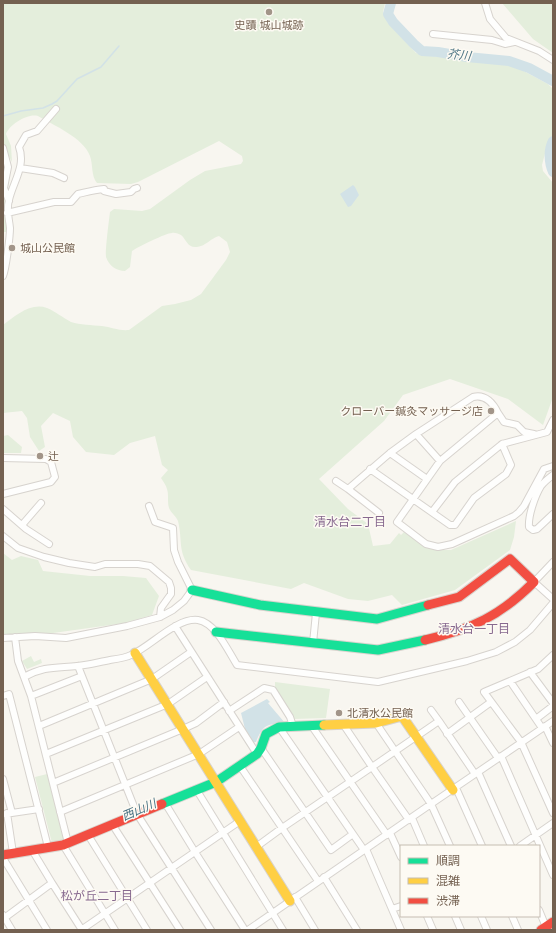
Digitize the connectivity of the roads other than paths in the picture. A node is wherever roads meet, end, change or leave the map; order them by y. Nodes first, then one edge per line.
1 (485, 3) edge
2 (433, 34) dead end
3 (514, 42) junction
4 (553, 60) edge
5 (56, 109) dead end
6 (3, 148) edge
7 (20, 168) junction
8 (64, 178) dead end
9 (137, 188) dead end
10 (9, 201) junction
11 (7, 213) junction
12 (3, 276) edge
13 (498, 413) junction
14 (553, 420) edge
15 (416, 434) junction
16 (534, 434) junction
17 (502, 444) junction
18 (390, 453) junction
19 (3, 458) edge
20 (440, 461) junction
21 (553, 466) edge
22 (370, 469) junction
23 (553, 475) edge
24 (427, 479) junction
25 (336, 481) dead end
26 (348, 489) junction
27 (3, 494) edge
28 (412, 499) junction
29 (41, 503) dead end
30 (149, 506) dead end
31 (3, 509) edge
32 (432, 512) junction
33 (379, 513) dead end
34 (553, 514) edge
35 (22, 525) junction
36 (3, 536) edge
37 (49, 544) dead end
38 (553, 562) edge
39 (534, 582) junction
40 (192, 590) junction
41 (553, 599) edge
42 (553, 602) edge
43 (316, 613) junction
44 (160, 616) junction
45 (175, 626) junction
46 (216, 632) junction
47 (15, 637) junction
48 (3, 638) edge
49 (313, 643) junction
50 (191, 652) junction
51 (135, 653) junction
52 (551, 657) edge
53 (553, 664) edge
54 (78, 666) junction
55 (530, 672) junction
56 (82, 676) junction
57 (24, 677) junction
58 (207, 677) junction
59 (152, 679) junction
60 (510, 681) junction
61 (3, 696) edge
62 (31, 696) junction
63 (224, 702) junction
64 (459, 702) dead end
65 (491, 702) junction
66 (93, 703) junction
67 (553, 703) edge
68 (168, 704) junction
69 (553, 706) edge
70 (431, 710) dead end
71 (230, 711) junction
72 (469, 718) junction
73 (536, 719) junction
74 (439, 721) junction
75 (553, 721) edge
76 (376, 723) junction
77 (343, 724) junction
78 (311, 725) junction
79 (39, 726) junction
80 (293, 726) junction
81 (239, 727) junction
82 (279, 727) junction
83 (544, 727) junction
84 (184, 729) junction
85 (103, 730) junction
86 (447, 734) junction
87 (417, 736) junction
88 (521, 742) junction
89 (553, 743) edge
90 (259, 751) junction
91 (395, 751) junction
92 (46, 754) junction
93 (199, 754) junction
94 (500, 757) junction
95 (114, 758) junction
96 (240, 766) junction
97 (372, 767) junction
98 (477, 773) junction
99 (3, 778) edge
100 (216, 782) junction
101 (349, 782) junction
102 (53, 783) junction
103 (125, 784) junction
104 (455, 789) junction
105 (196, 790) junction
106 (327, 797) junction
107 (165, 802) junction
108 (432, 804) junction
109 (39, 809) junction
110 (60, 812) junction
111 (305, 812) junction
112 (7, 813) edge
113 (553, 813) edge
114 (137, 814) junction
115 (410, 819) junction
116 (240, 821) junction
117 (112, 824) junction
118 (553, 824) edge
119 (282, 828) junction
120 (222, 833) junction
121 (352, 834) junction
122 (388, 834) junction
123 (88, 835) junction
124 (536, 835) junction
125 (66, 844) junction
126 (423, 845) edge
127 (450, 845) edge
128 (482, 845) edge
129 (511, 845) edge
130 (521, 845) edge
131 (48, 847) junction
132 (256, 847) junction
133 (32, 850) junction
134 (365, 850) junction
135 (195, 852) junction
136 (13, 853) junction
137 (3, 855) edge
138 (400, 856) edge
139 (3, 858) edge
140 (171, 868) junction
141 (553, 874) edge
142 (324, 877) junction
143 (318, 881) junction
144 (150, 882) junction
145 (52, 883) junction
146 (127, 898) junction
147 (292, 899) junction
148 (28, 901) junction
149 (400, 906) edge
150 (392, 909) junction
151 (540, 912) edge
152 (273, 913) junction
153 (105, 914) junction
154 (427, 917) edge
155 (454, 917) edge
156 (481, 917) edge
157 (512, 917) edge
158 (4, 918) edge
159 (547, 926) edge
160 (12, 930) edge
161 (46, 930) edge
162 (81, 930) edge
163 (114, 930) edge
164 (147, 930) edge
165 (180, 930) edge
166 (211, 930) edge
167 (247, 930) edge
168 (283, 930) edge
169 (316, 930) edge
170 (357, 930) edge
171 (401, 930) edge
172 (433, 930) edge
173 (460, 930) edge
174 (487, 930) edge
175 (518, 930) edge

1 - 3 street
2 - 3 street
3 - 4 street
5 - 7 street
6 - 10 street
7 - 8 street
7 - 10 street
9 - 11 street
10 - 11 street
11 - 12 street
13 - 15 street
13 - 16 street
13 - 20 street
14 - 16 street
15 - 18 street
15 - 20 street
16 - 17 street
17 - 32 street
17 - 32 street
18 - 22 street
18 - 24 street
19 - 27 street
20 - 24 street
21 - 28 street
22 - 26 street
22 - 28 street
23 - 34 street
24 - 28 street
25 - 26 street
26 - 33 street
28 - 32 street
29 - 35 street
30 - 40 street
31 - 35 street
35 - 37 street
36 - 44 street
38 - 39 street
39 - 41 street
39 - 43 street
39 - 49 street
40 - 43 street
40 - 44 street
42 - 46 street
43 - 49 street
44 - 47 street
45 - 46 street
45 - 50 street
45 - 51 street
46 - 49 street
47 - 48 street
47 - 57 street
50 - 58 street
50 - 59 street
51 - 54 street
51 - 59 street
52 - 53 street
52 - 55 street
54 - 56 street
54 - 57 street
55 - 60 street
55 - 67 street
56 - 62 street
56 - 66 street
57 - 62 street
58 - 63 street
58 - 68 street
59 - 66 street
59 - 68 street
60 - 65 street
60 - 73 street
61 - 109 street
62 - 79 street
63 - 71 street
63 - 84 street
64 - 72 street
65 - 72 street
65 - 88 street
66 - 79 street
66 - 85 street
68 - 84 street
68 - 85 street
69 - 73 street
70 - 74 street
71 - 80 street
71 - 81 street
72 - 86 street
72 - 94 street
73 - 83 street
74 - 86 street
74 - 87 street
75 - 83 street
76 - 77 street
76 - 87 street
76 - 91 street
77 - 78 street
77 - 97 street
78 - 80 street
78 - 101 street
79 - 92 street
80 - 82 street
81 - 90 street
81 - 93 street
82 - 90 street
82 - 106 street
83 - 88 street
83 - 89 street
84 - 93 street
84 - 95 street
85 - 92 street
85 - 95 street
86 - 98 street
87 - 91 street
87 - 104 street
88 - 94 street
88 - 113 street
90 - 96 street
90 - 111 street
91 - 97 street
91 - 108 street
92 - 102 street
93 - 100 street
93 - 103 street
94 - 98 street
94 - 124 street
95 - 102 street
95 - 103 street
96 - 100 street
96 - 119 street
97 - 101 street
97 - 115 street
98 - 104 street
98 - 129 street
99 - 112 street
100 - 105 street
100 - 116 street
101 - 106 street
101 - 122 street
102 - 110 street
103 - 110 street
103 - 114 street
104 - 108 street
104 - 128 street
105 - 107 street
105 - 120 street
106 - 111 street
106 - 121 street
107 - 114 street
107 - 135 street
108 - 115 street
108 - 127 street
109 - 112 street
109 - 131 street
110 - 125 street
111 - 119 street
111 - 121 street
112 - 136 street
114 - 117 street
114 - 140 street
115 - 122 street
115 - 126 street
116 - 120 street
116 - 132 street
117 - 123 street
117 - 144 street
118 - 124 street
119 - 132 street
119 - 143 street
120 - 135 street
120 - 152 street
121 - 134 street
122 - 134 street
122 - 138 street
123 - 125 street
123 - 146 street
124 - 130 street
124 - 141 street
125 - 131 street
125 - 153 street
131 - 133 street
132 - 147 street
133 - 136 street
133 - 145 street
134 - 142 street
134 - 150 street
135 - 140 street
135 - 167 street
136 - 137 street
139 - 148 street
140 - 144 street
140 - 166 street
142 - 143 street
142 - 170 street
143 - 147 street
144 - 146 street
144 - 165 street
145 - 148 street
145 - 162 street
146 - 153 street
146 - 164 street
147 - 152 street
147 - 169 street
148 - 158 street
148 - 161 street
149 - 150 street
150 - 171 street
151 - 159 street
152 - 167 street
152 - 168 street
153 - 162 street
153 - 163 street
154 - 172 street
155 - 173 street
156 - 174 street
157 - 175 street
158 - 160 street

